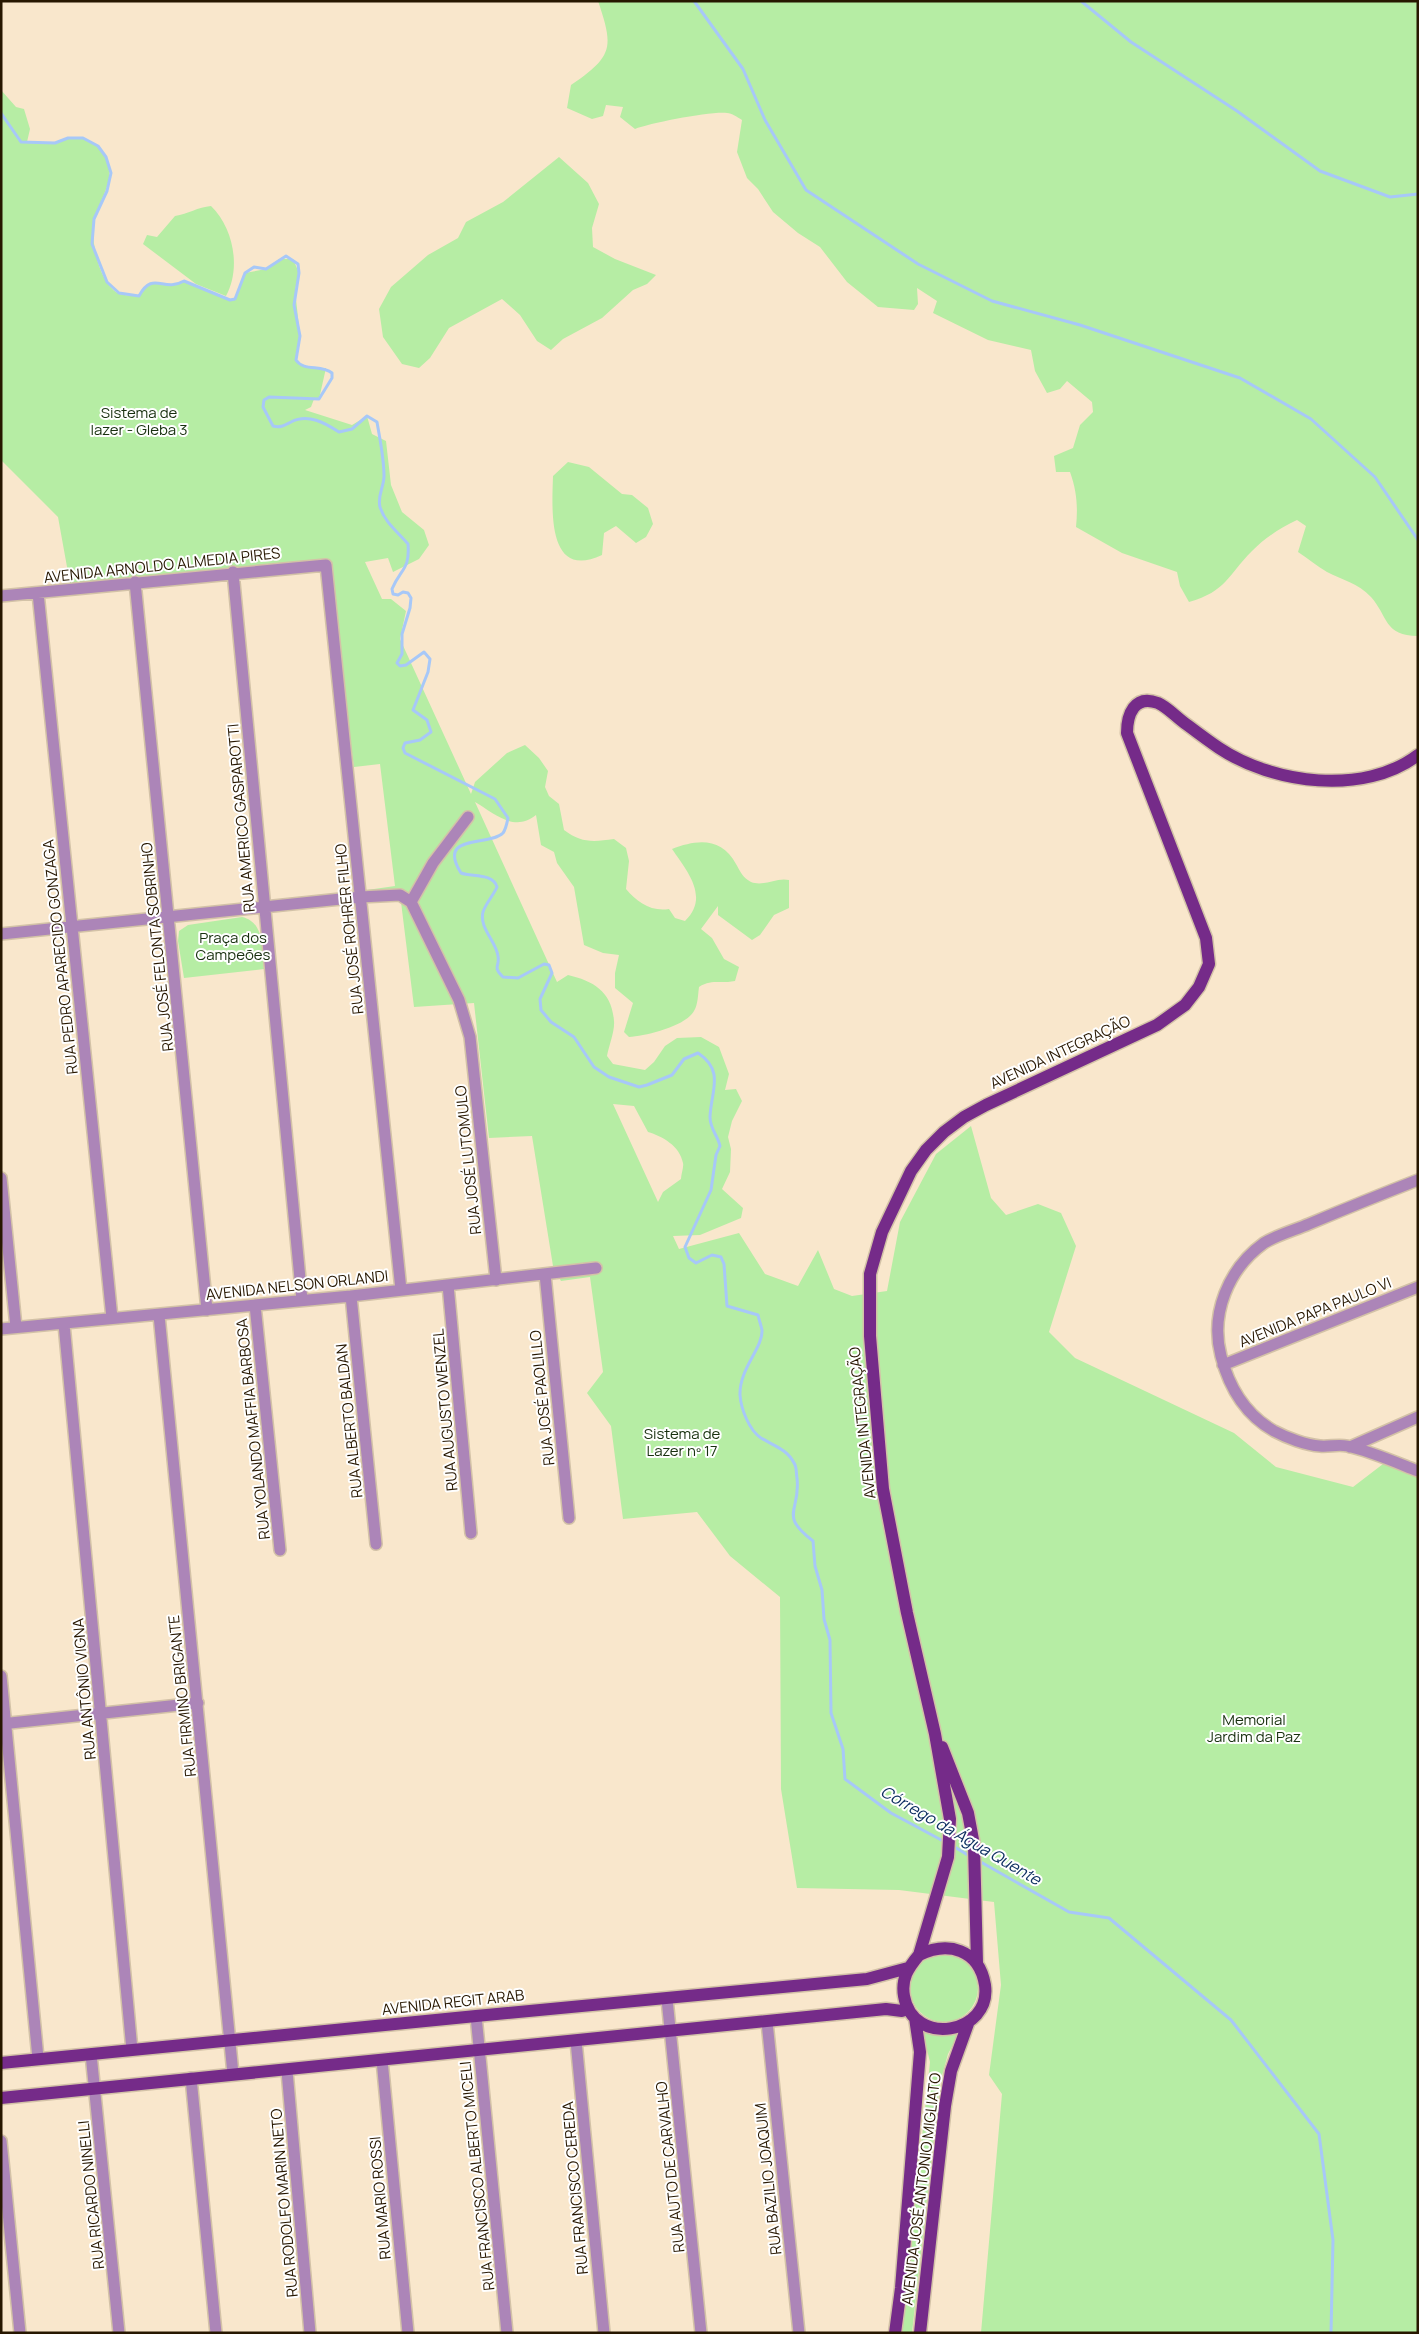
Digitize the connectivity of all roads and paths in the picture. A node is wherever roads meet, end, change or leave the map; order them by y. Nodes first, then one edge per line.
1 (326, 564) joint
2 (233, 572) junction
3 (135, 582) junction
4 (38, 593) junction
5 (1, 596) edge
6 (1418, 755) edge
7 (468, 817) dead end
8 (360, 896) junction
9 (411, 902) junction
10 (265, 907) junction
11 (169, 916) junction
12 (72, 926) junction
13 (1, 934) edge
14 (1, 1178) edge
15 (1418, 1180) edge
16 (596, 1268) dead end
17 (545, 1274) junction
18 (496, 1280) junction
19 (448, 1284) junction
20 (1418, 1287) edge
21 (401, 1290) junction
22 (351, 1296) junction
23 (302, 1300) junction
24 (255, 1305) junction
25 (208, 1310) junction
26 (159, 1316) junction
27 (112, 1318) junction
28 (64, 1324) junction
29 (16, 1327) junction
30 (1, 1329) edge
31 (1224, 1365) junction
32 (1418, 1417) edge
33 (1350, 1447) junction
34 (1418, 1471) edge
35 (569, 1518) dead end
36 (471, 1533) dead end
37 (376, 1544) dead end
38 (280, 1550) dead end
39 (1, 1676) edge
40 (198, 1703) junction
41 (102, 1714) junction
42 (4, 1724) edge
43 (935, 1734) junction
44 (919, 1955) junction
45 (977, 1963) junction
46 (908, 1968) junction
47 (667, 1999) junction
48 (911, 2013) junction
49 (476, 2016) junction
50 (970, 2021) junction
51 (767, 2022) junction
52 (672, 2032) junction
53 (232, 2040) junction
54 (576, 2041) junction
55 (132, 2050) junction
56 (479, 2050) junction
57 (90, 2054) junction
58 (38, 2058) junction
59 (382, 2060) junction
60 (1, 2063) edge
61 (287, 2071) junction
62 (233, 2074) junction
63 (191, 2078) junction
64 (95, 2089) junction
65 (1, 2098) edge
66 (1, 2141) edge
67 (20, 2333) edge
68 (120, 2333) edge
69 (216, 2333) edge
70 (310, 2333) edge
71 (408, 2333) edge
72 (507, 2333) edge
73 (604, 2333) edge
74 (701, 2333) edge
75 (799, 2333) edge
76 (895, 2333) edge
77 (920, 2333) edge

1 - 2 street, AVENIDA ARNOLDO ALMEDIA PIRES
1 - 8 street, RUA JOSÉ ROHRER FILHO
2 - 3 street, AVENIDA ARNOLDO ALMEDIA PIRES
2 - 10 street, RUA AMERICO GASPAROTTI
3 - 4 street, AVENIDA ARNOLDO ALMEDIA PIRES
3 - 11 street, RUA JOSÉ FELONTA SOBRINHO
4 - 5 street, AVENIDA ARNOLDO ALMEDIA PIRES
4 - 12 street, RUA PEDRO APARECIDO GONZAGA
6 - 43 main road, AVENIDA INTEGRAÇÃO
7 - 9 street
8 - 9 street
8 - 10 street
8 - 21 street, RUA JOSÉ ROHRER FILHO
9 - 18 street, RUA JOSÉ LUTOMULO
10 - 11 street
10 - 23 street, RUA AMERICO GASPAROTTI
11 - 12 street
11 - 25 street, RUA JOSÉ FELONTA SOBRINHO
12 - 13 street
12 - 27 street, RUA PEDRO APARECIDO GONZAGA
14 - 29 street
15 - 31 street
16 - 17 street, AVENIDA NELSON ORLANDI
17 - 18 street, AVENIDA NELSON ORLANDI
17 - 35 street, RUA JOSÉ PAOLILLO
18 - 19 street, AVENIDA NELSON ORLANDI
19 - 21 street, AVENIDA NELSON ORLANDI
19 - 36 street, RUA AUGUSTO WENZEL
20 - 31 street, AVENIDA PAPA PAULO VI
21 - 22 street, AVENIDA NELSON ORLANDI
22 - 23 street, AVENIDA NELSON ORLANDI
22 - 37 street, RUA ALBERTO BALDAN
23 - 24 street, AVENIDA NELSON ORLANDI
24 - 25 street, AVENIDA NELSON ORLANDI
24 - 38 street, RUA YOLANDO MAFFIA BARBOSA
25 - 26 street, AVENIDA NELSON ORLANDI
26 - 27 street, AVENIDA NELSON ORLANDI
26 - 40 street, RUA FIRMINO BRIGANTE
27 - 28 street, AVENIDA NELSON ORLANDI
28 - 29 street, AVENIDA NELSON ORLANDI
28 - 41 street, RUA ANTÔNIO VIGNA
29 - 30 street, AVENIDA NELSON ORLANDI
31 - 33 street
32 - 33 street
33 - 34 street
39 - 42 street
40 - 41 street
40 - 53 street, RUA FIRMINO BRIGANTE
41 - 42 street
41 - 55 street, RUA ANTÔNIO VIGNA
42 - 58 street
43 - 44 main road, AVENIDA INTEGRAÇÃO
43 - 45 main road, AVENIDA INTEGRAÇÃO
44 - 45 main road
44 - 46 main road
45 - 50 main road
46 - 47 main road, AVENIDA REGIT ARAB
46 - 48 main road
47 - 49 main road, AVENIDA REGIT ARAB
47 - 52 street, RUA AUTO DE CARVALHO
48 - 50 main road
48 - 51 main road
48 - 76 main road, AVENIDA JOSÉ ANTONIO MIGLIATO
49 - 53 main road, AVENIDA REGIT ARAB
49 - 56 street, RUA FRANCISCO ALBERTO MICELI
50 - 77 main road, AVENIDA JOSÉ ANTONIO MIGLIATO
51 - 52 main road
51 - 75 street, RUA BAZILIO JOAQUIM
52 - 54 main road
52 - 74 street, RUA AUTO DE CARVALHO
53 - 55 main road, AVENIDA REGIT ARAB
53 - 62 street, RUA FIRMINO BRIGANTE
54 - 56 main road
54 - 73 street, RUA FRANCISCO CEREDA
55 - 57 main road, AVENIDA REGIT ARAB
56 - 59 main road
56 - 72 street, RUA FRANCISCO ALBERTO MICELI
57 - 58 main road, AVENIDA REGIT ARAB
57 - 64 street, RUA RICARDO NINELLI
58 - 60 main road, AVENIDA REGIT ARAB
59 - 61 main road
59 - 71 street, RUA MARIO ROSSI
61 - 62 main road
61 - 70 street, RUA RODOLFO MARIN NETO
62 - 63 main road
63 - 64 main road
63 - 69 street
64 - 65 main road
64 - 68 street, RUA RICARDO NINELLI
66 - 67 street

